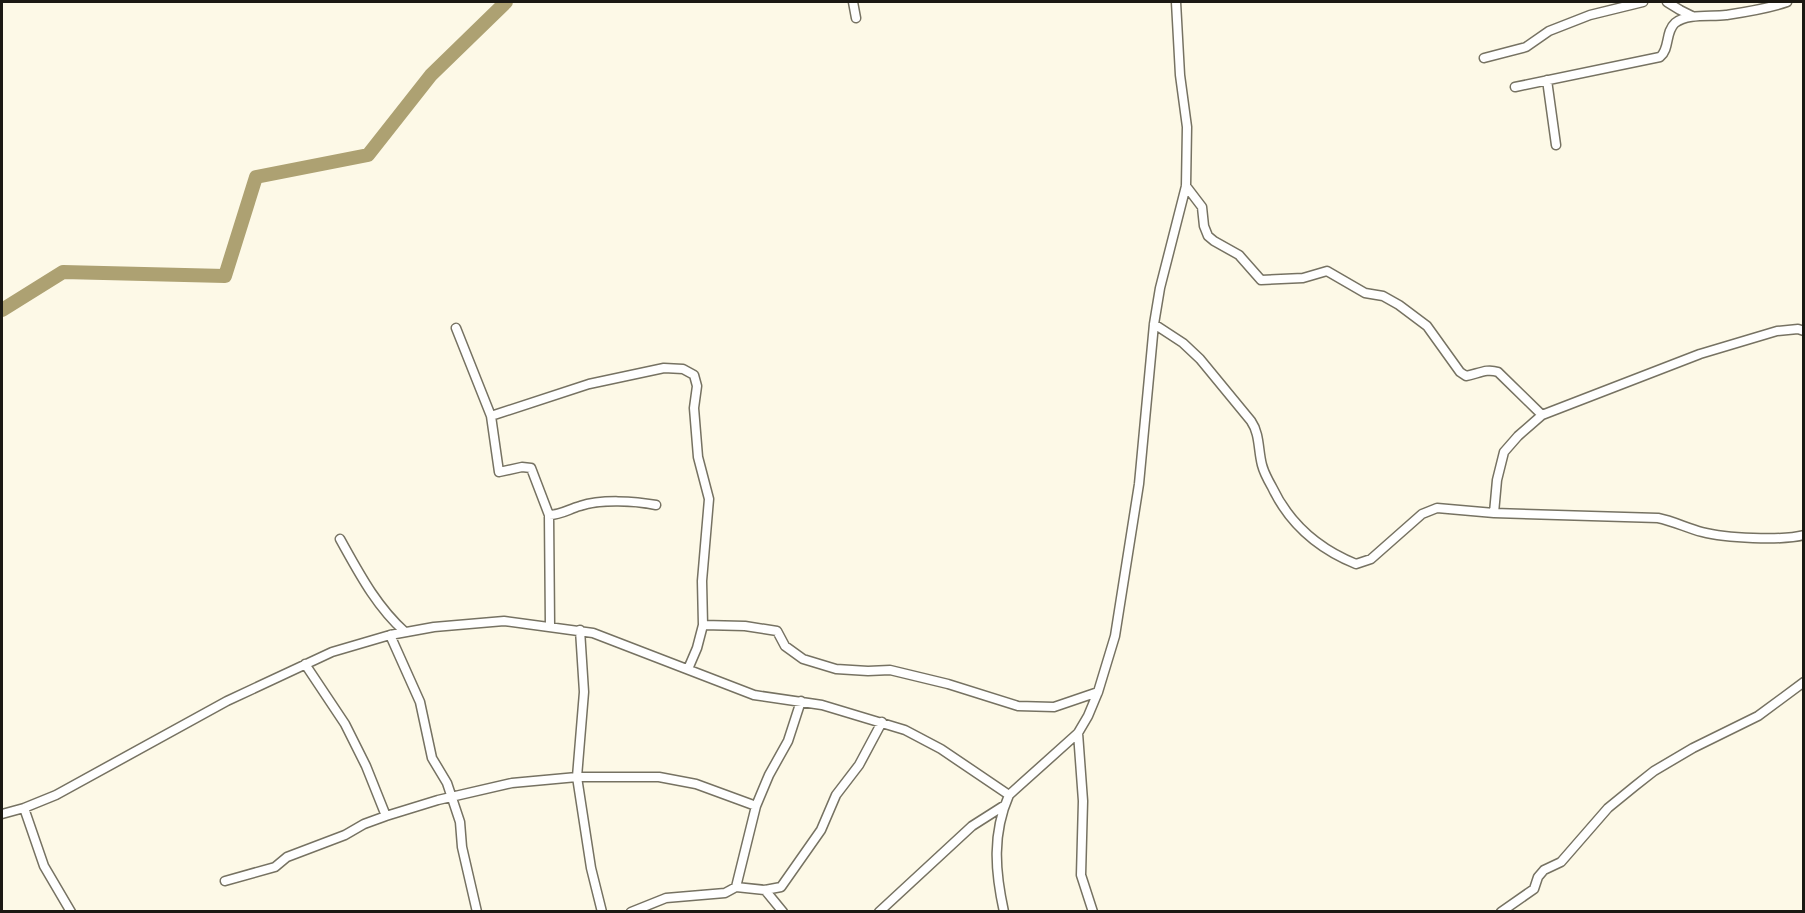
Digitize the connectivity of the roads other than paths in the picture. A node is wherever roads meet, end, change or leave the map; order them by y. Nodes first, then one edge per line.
1 (853, 2) edge
2 (1176, 2) edge
3 (1643, 2) edge
4 (1667, 2) edge
5 (1786, 2) edge
6 (1695, 17) junction
7 (856, 18) dead end
8 (1484, 58) dead end
9 (1547, 80) junction
10 (1515, 87) dead end
11 (1556, 145) dead end
12 (1186, 186) junction
13 (1154, 324) junction
14 (456, 328) dead end
15 (1803, 331) edge
16 (1542, 415) junction
17 (491, 416) junction
18 (656, 505) dead end
19 (1494, 513) junction
20 (549, 516) junction
21 (1803, 536) edge
22 (340, 539) dead end
23 (550, 626) junction
24 (703, 626) junction
25 (580, 630) junction
26 (405, 632) junction
27 (390, 635) junction
28 (305, 664) junction
29 (688, 669) junction
30 (1803, 682) edge
31 (1098, 692) junction
32 (801, 701) junction
33 (882, 722) junction
34 (1078, 733) junction
35 (577, 777) junction
36 (1010, 795) junction
37 (452, 797) junction
38 (1005, 805) junction
39 (756, 806) junction
40 (24, 808) junction
41 (2, 814) edge
42 (386, 816) junction
43 (225, 881) dead end
44 (736, 887) junction
45 (765, 890) junction
46 (1003, 909) edge
47 (71, 912) edge
48 (477, 912) edge
49 (602, 912) edge
50 (631, 912) edge
51 (783, 912) edge
52 (879, 912) edge
53 (993, 912) edge
54 (1093, 912) edge
55 (1502, 912) edge

1 - 7 street
2 - 12 street
3 - 8 street
4 - 6 street
5 - 6 street
6 - 9 street
9 - 10 street
9 - 11 street
12 - 13 street
12 - 16 street
13 - 19 street
13 - 31 street
14 - 17 street
15 - 16 street
16 - 19 street
17 - 20 street
17 - 24 street
18 - 20 street
19 - 21 street
20 - 23 street
22 - 26 street
23 - 25 street
23 - 26 street
24 - 29 street
24 - 31 street
25 - 29 street
25 - 35 street
26 - 27 street
27 - 28 street
27 - 37 street
28 - 40 street
28 - 42 street
29 - 32 street
30 - 55 street
31 - 34 street
32 - 33 street
32 - 39 street
33 - 36 street
33 - 45 street
34 - 36 street
34 - 54 street
35 - 37 street
35 - 39 street
35 - 49 street
36 - 38 street
37 - 42 street
37 - 48 street
38 - 46 street
38 - 52 street
39 - 44 street
40 - 41 street
40 - 47 street
42 - 43 street
44 - 45 street
44 - 50 street
45 - 51 street
46 - 53 street

